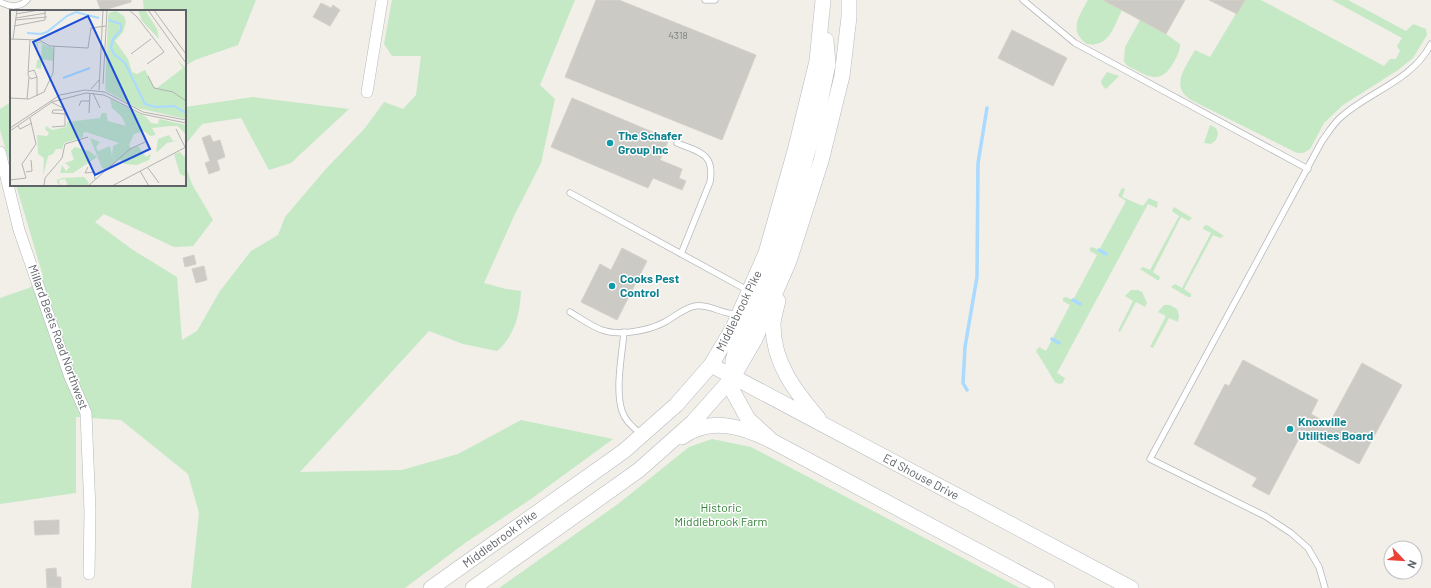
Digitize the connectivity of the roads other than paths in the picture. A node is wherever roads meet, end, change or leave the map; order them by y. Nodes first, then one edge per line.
1 (27, 0) edge
2 (382, 0) edge
3 (706, 0) edge
4 (715, 0) edge
5 (824, 0) edge
6 (849, 0) edge
7 (1023, 0) edge
8 (0, 2) edge
9 (1431, 44) edge
10 (367, 92) dead end
11 (677, 143) dead end
12 (0, 152) edge
13 (1308, 169) junction
14 (570, 193) dead end
15 (681, 254) junction
16 (785, 270) junction
17 (749, 291) junction
18 (570, 312) dead end
19 (739, 314) junction
20 (624, 332) junction
21 (712, 365) junction
22 (733, 377) junction
23 (824, 425) junction
24 (642, 435) junction
25 (772, 441) junction
26 (639, 470) junction
27 (89, 574) dead end
28 (432, 588) edge
29 (473, 588) edge
30 (1047, 588) edge
31 (1131, 588) edge
32 (1325, 588) edge

1 - 8 lane
2 - 10 street
3 - 4 lane
5 - 17 main road, Middlebrook Pike
5 - 22 main road
6 - 16 main road, Middlebrook Pike
7 - 13 lane
9 - 13 lane
11 - 15 lane
12 - 27 street, Millard Beets Road Northwest
13 - 32 lane
14 - 15 lane
15 - 17 lane
16 - 22 main road, Middlebrook Pike
16 - 23 main road
17 - 19 main road, Middlebrook Pike
18 - 20 lane
19 - 20 lane
19 - 21 main road, Middlebrook Pike
20 - 24 lane
21 - 22 main road, Ed Shouse Drive
21 - 24 main road, Middlebrook Pike
22 - 23 main road, Ed Shouse Drive
22 - 25 main road
22 - 26 main road, Middlebrook Pike
23 - 31 main road, Ed Shouse Drive
24 - 28 main road, Middlebrook Pike
25 - 26 main road
25 - 30 main road
26 - 29 main road, Middlebrook Pike

